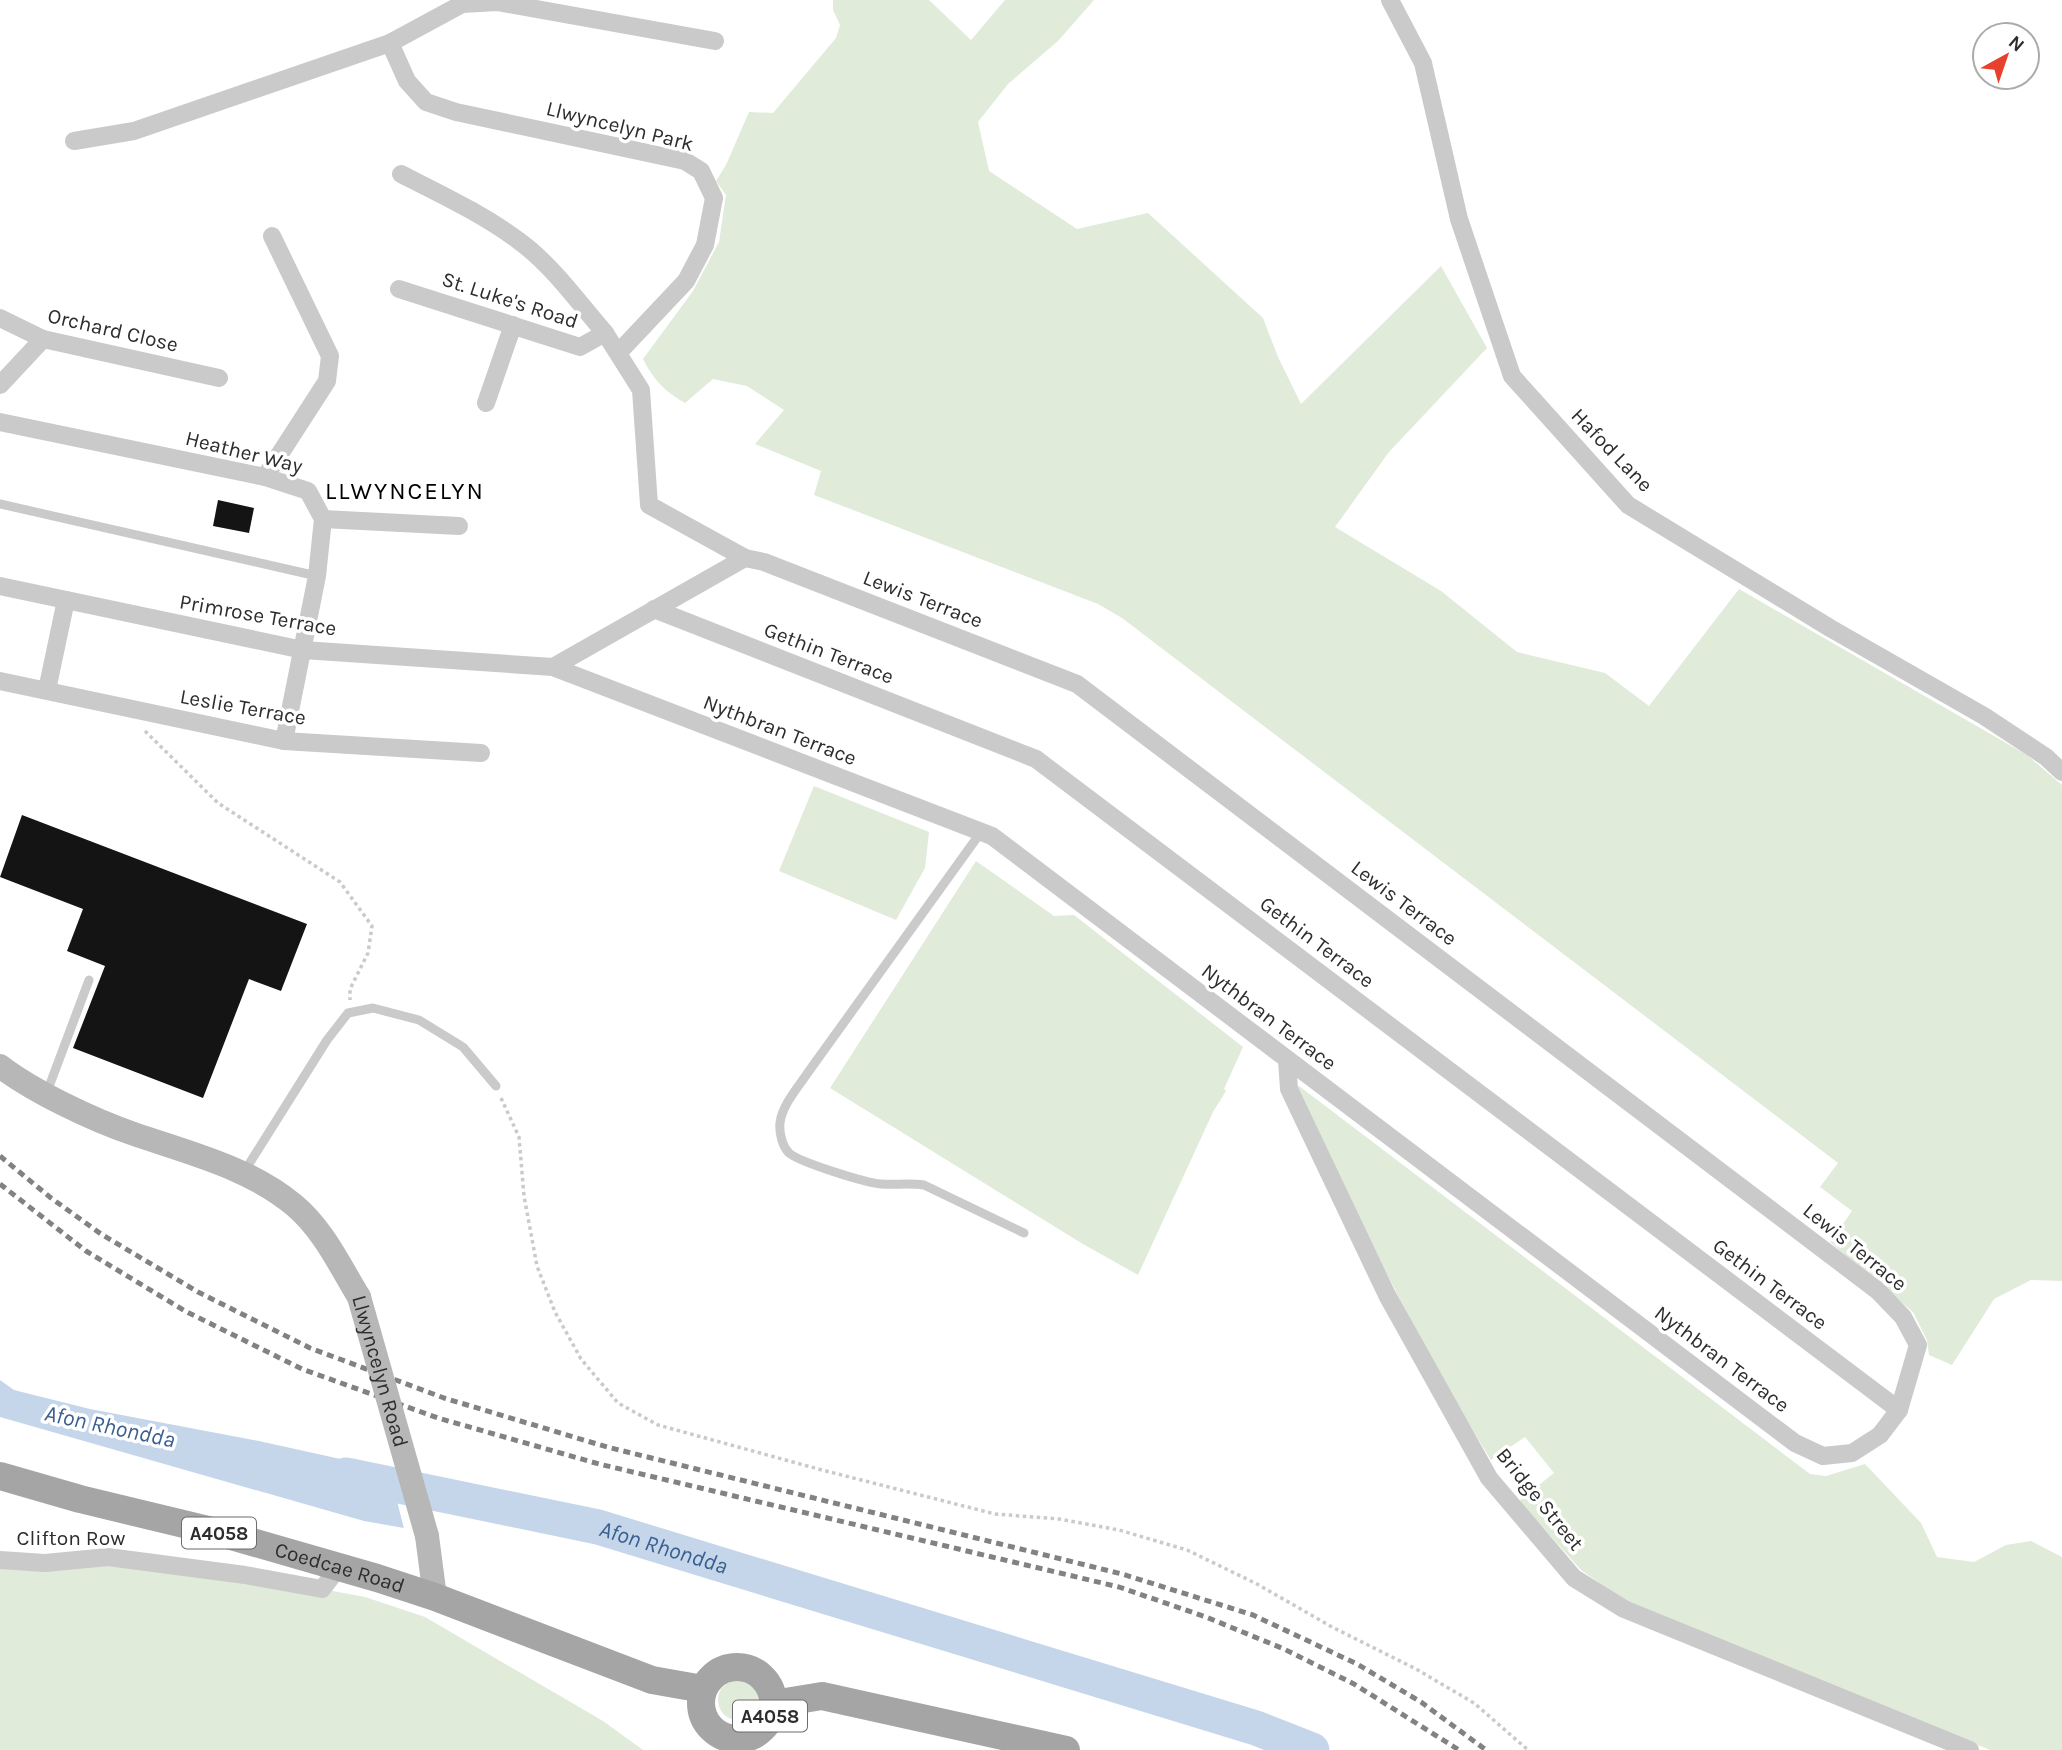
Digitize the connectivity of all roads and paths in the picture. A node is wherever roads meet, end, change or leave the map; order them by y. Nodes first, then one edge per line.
1 (1390, 0) edge
2 (461, 2) edge
3 (715, 41) dead end
4 (390, 43) junction
5 (74, 141) dead end
6 (401, 174) dead end
7 (271, 236) dead end
8 (399, 289) dead end
9 (0, 318) edge
10 (513, 325) junction
11 (605, 333) junction
12 (43, 339) junction
13 (619, 352) junction
14 (219, 377) dead end
15 (0, 385) edge
16 (486, 403) dead end
17 (0, 422) edge
18 (265, 477) junction
19 (0, 504) edge
20 (323, 519) junction
21 (459, 526) dead end
22 (746, 558) junction
23 (317, 576) junction
24 (0, 586) edge
25 (66, 600) junction
26 (654, 609) junction
27 (303, 650) junction
28 (553, 667) junction
29 (0, 681) edge
30 (47, 690) junction
31 (123, 706) junction
32 (285, 741) junction
33 (481, 753) dead end
34 (2062, 772) edge
35 (981, 832) junction
36 (89, 980) dead end
37 (348, 1013) junction
38 (1287, 1060) junction
39 (0, 1066) edge
40 (496, 1086) joint
41 (47, 1094) junction
42 (244, 1172) junction
43 (1024, 1233) dead end
44 (1899, 1410) junction
45 (0, 1476) edge
46 (0, 1560) edge
47 (339, 1567) junction
48 (435, 1597) junction
49 (703, 1689) junction
50 (773, 1704) junction
51 (743, 1744) edge
52 (1066, 1750) edge
53 (1528, 1750) edge
54 (1970, 1750) edge

1 - 34 street, Hafod Lane
2 - 3 street
2 - 4 street
4 - 5 street
4 - 13 street, Llwyncelyn Park
6 - 11 street, St. Luke's Road
7 - 18 street
8 - 10 street, St. Luke's Road
9 - 12 street, Orchard Close
10 - 11 street, St. Luke's Road
10 - 16 street
11 - 13 street, St. Luke's Road
12 - 14 street, Orchard Close
12 - 15 street
13 - 22 street, St. Luke's Road
17 - 18 street, Heather Way
18 - 20 street, Heather Way
19 - 23 lane
20 - 21 street
20 - 23 street
22 - 26 street
22 - 44 street, Lewis Terrace
23 - 27 street
24 - 25 street, Primrose Terrace
25 - 27 street, Primrose Terrace
25 - 30 street
26 - 28 street
26 - 44 street, Gethin Terrace
27 - 28 street, Primrose Terrace
27 - 32 street
28 - 35 street, Nythbran Terrace
29 - 30 street, Leslie Terrace
30 - 31 street, Leslie Terrace
31 - 32 street, Leslie Terrace
31 - 37 path
32 - 33 street, Leslie Terrace
35 - 38 street, Nythbran Terrace
35 - 43 lane
36 - 41 lane
37 - 40 lane
37 - 42 lane
38 - 44 street, Nythbran Terrace
38 - 54 street, Bridge Street
39 - 41 main road, Llwyncelyn Road
40 - 53 path
41 - 42 main road, Llwyncelyn Road
42 - 48 main road, Llwyncelyn Road, bridge
45 - 47 main road, Coedcae Road / A4058
46 - 47 street, Clifton Row
47 - 48 main road, Coedcae Road / A4058
48 - 49 main road, A4058
49 - 50 main road, A4058
49 - 51 main road, A4058
50 - 51 main road, A4058
50 - 52 main road, A4058

